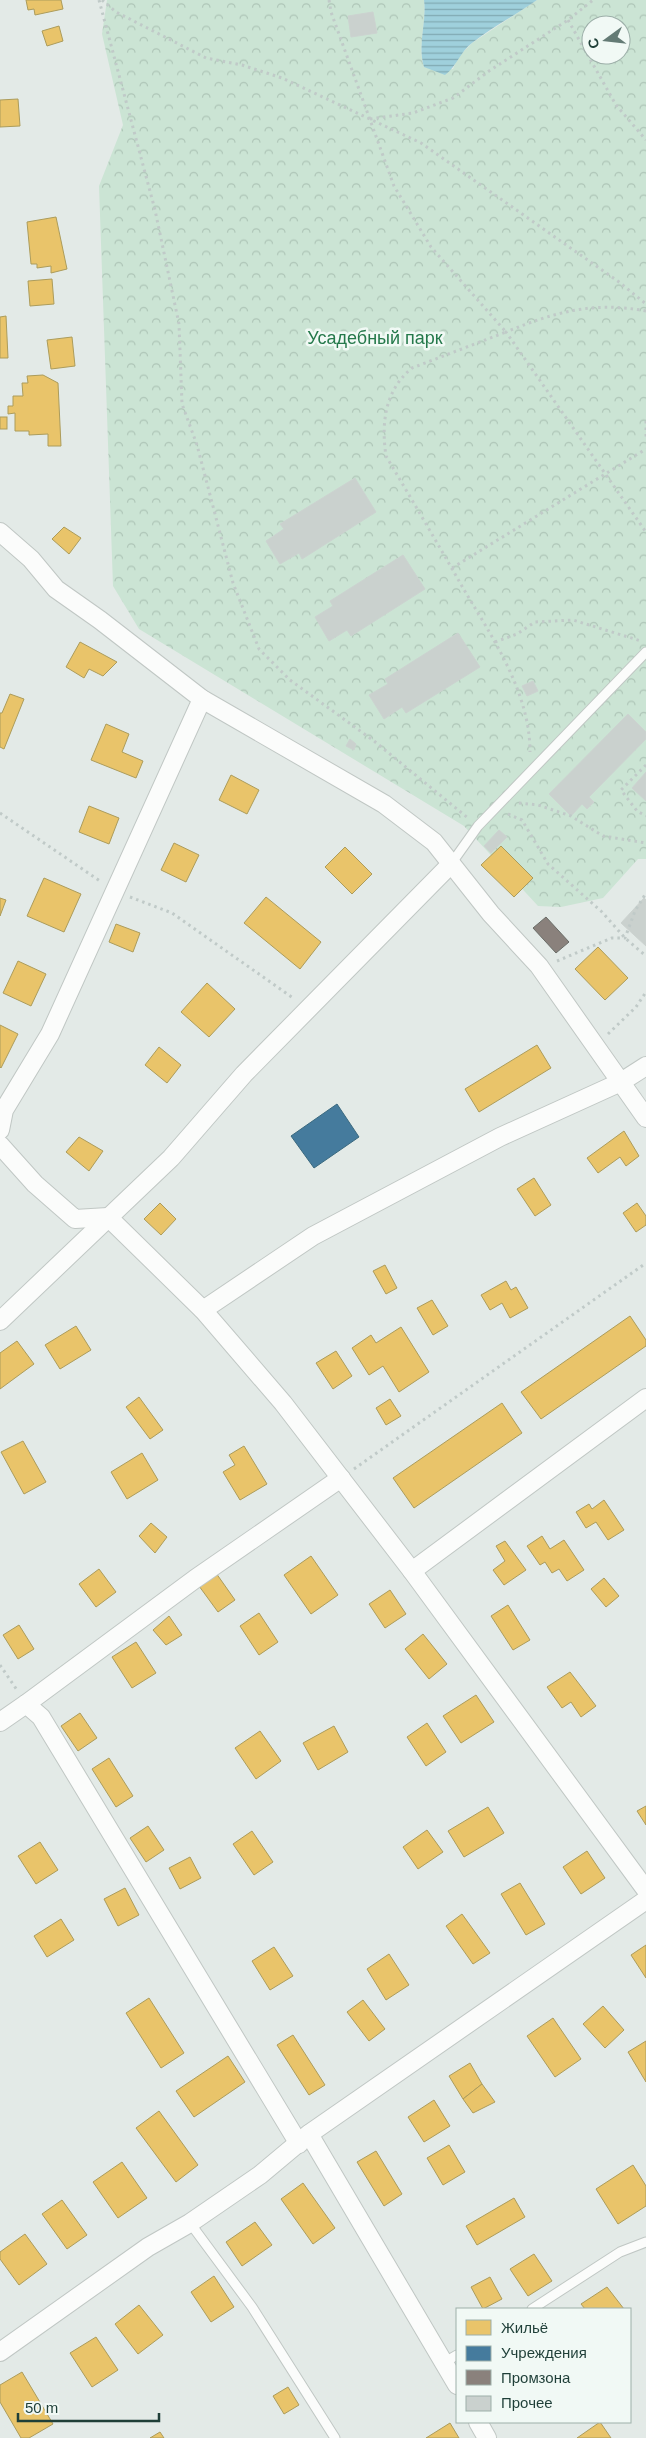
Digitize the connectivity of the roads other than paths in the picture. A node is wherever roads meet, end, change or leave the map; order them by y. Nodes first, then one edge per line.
1 (0, 532) edge
2 (646, 652) edge
3 (202, 699) junction
4 (451, 864) junction
5 (646, 1066) edge
6 (620, 1082) junction
7 (646, 1118) edge
8 (0, 1130) edge
9 (0, 1145) edge
10 (108, 1218) junction
11 (203, 1310) junction
12 (0, 1321) edge
13 (646, 1398) edge
14 (341, 1478) junction
15 (412, 1571) junction
16 (26, 1704) junction
17 (0, 1722) edge
18 (646, 1890) edge
19 (646, 1900) edge
20 (304, 2139) junction
21 (190, 2223) junction
22 (646, 2242) edge
23 (534, 2308) edge
24 (0, 2352) edge
25 (451, 2358) edge
26 (456, 2380) edge
27 (479, 2423) edge
28 (335, 2438) edge
29 (487, 2438) edge

1 - 3 street
2 - 4 lane
3 - 4 street
3 - 8 street
4 - 6 street
4 - 10 street
5 - 6 street
6 - 7 street
6 - 11 street
9 - 10 street
10 - 11 street
10 - 12 street
11 - 14 street
13 - 15 street
14 - 15 street
14 - 16 street
15 - 18 street
16 - 17 street
16 - 20 street
19 - 20 street
20 - 21 street
20 - 25 street
21 - 24 street
21 - 28 lane
22 - 23 lane
25 - 26 street
27 - 29 street

